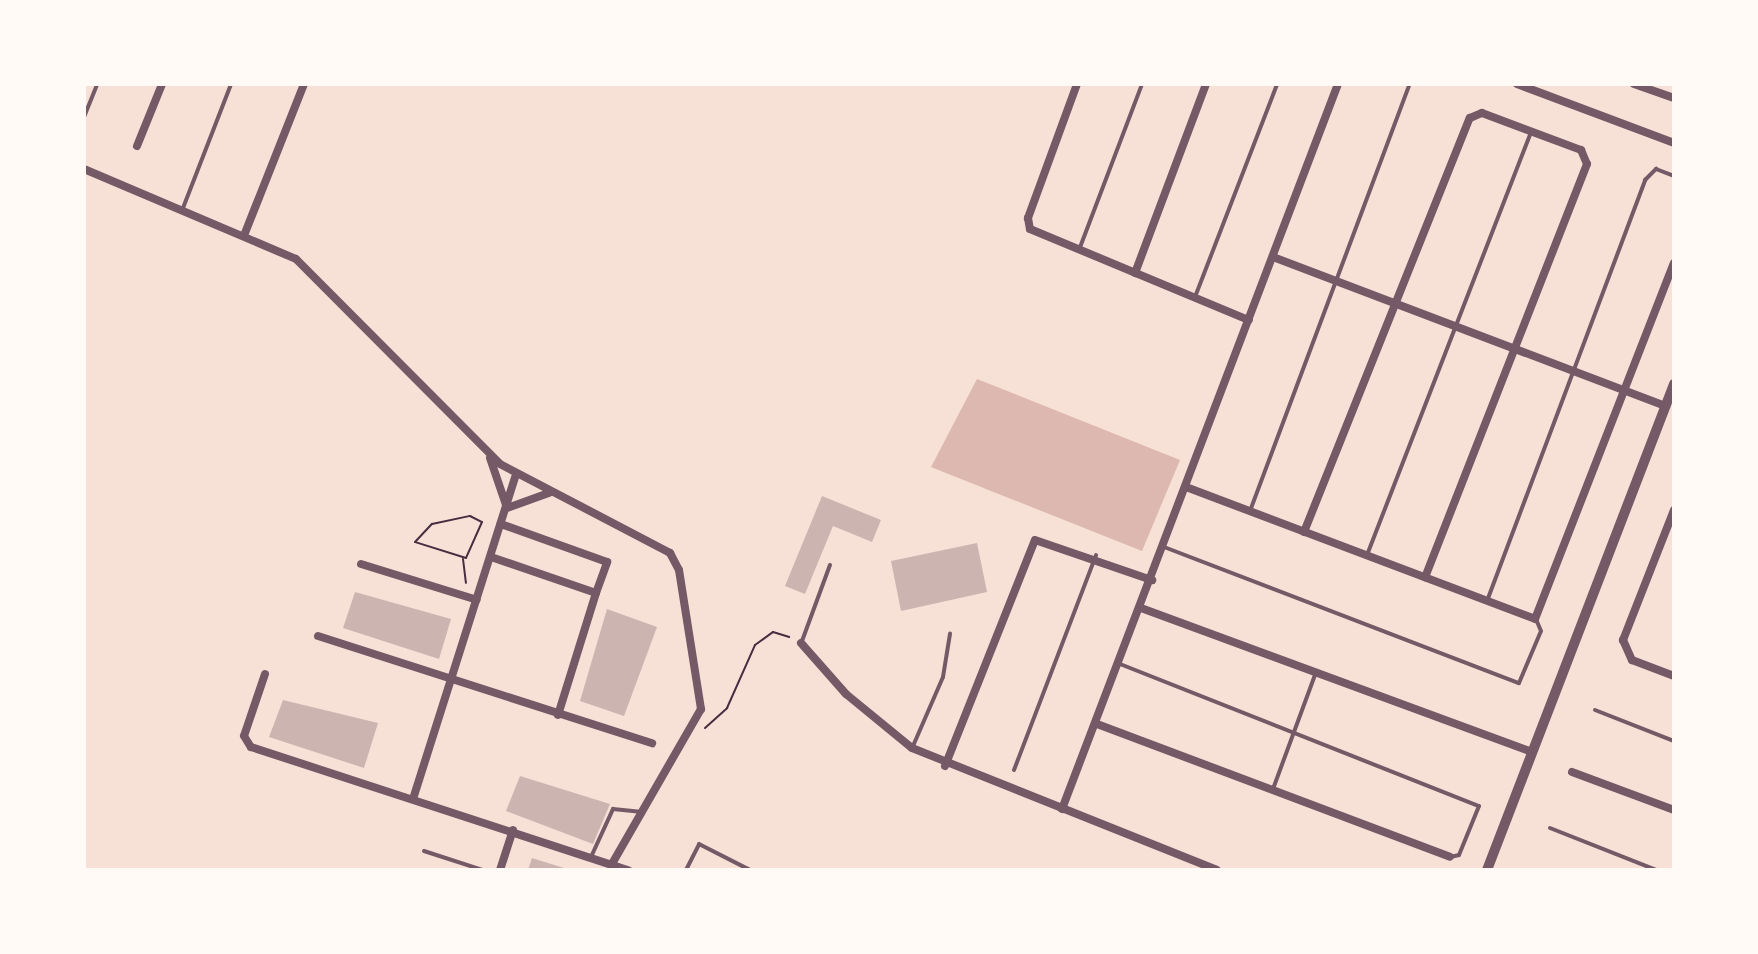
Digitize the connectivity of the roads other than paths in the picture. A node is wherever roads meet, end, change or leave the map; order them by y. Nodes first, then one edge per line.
1 (97, 84) edge
2 (162, 84) edge
3 (231, 84) edge
4 (304, 84) edge
5 (1077, 84) edge
6 (1142, 84) edge
7 (1206, 84) edge
8 (1277, 84) edge
9 (1338, 84) edge
10 (1410, 84) edge
11 (1517, 84) edge
12 (1557, 84) edge
13 (1634, 84) edge
14 (1554, 96) junction
15 (1674, 98) edge
16 (84, 117) edge
17 (1532, 132) junction
18 (1674, 143) edge
19 (137, 146) dead end
20 (84, 169) edge
21 (1674, 176) edge
22 (183, 208) junction
23 (245, 233) junction
24 (1079, 250) junction
25 (1273, 257) junction
26 (1674, 263) edge
27 (1135, 273) junction
28 (1339, 282) junction
29 (1195, 297) junction
30 (1394, 303) junction
31 (1249, 320) junction
32 (1455, 326) junction
33 (1518, 350) junction
34 (1574, 371) junction
35 (1674, 384) edge
36 (1625, 391) junction
37 (1665, 406) junction
38 (485, 451) junction
39 (516, 475) junction
40 (1186, 487) junction
41 (556, 494) junction
42 (506, 508) junction
43 (1674, 510) edge
44 (1250, 511) junction
45 (501, 524) junction
46 (1304, 532) junction
47 (1164, 547) junction
48 (1096, 555) junction
49 (1367, 555) junction
50 (491, 557) junction
51 (361, 564) dead end
52 (830, 565) dead end
53 (1425, 577) junction
54 (1152, 580) junction
55 (596, 593) junction
56 (477, 600) junction
57 (1487, 601) junction
58 (1141, 608) junction
59 (1535, 619) junction
60 (950, 634) dead end
61 (318, 636) dead end
62 (801, 643) joint
63 (1120, 664) junction
64 (1316, 672) junction
65 (265, 674) dead end
66 (1674, 676) edge
67 (450, 681) junction
68 (1595, 710) dead end
69 (558, 715) junction
70 (1097, 724) junction
71 (1293, 735) junction
72 (1674, 741) edge
73 (652, 743) dead end
74 (912, 748) junction
75 (1532, 752) junction
76 (945, 766) junction
77 (1014, 770) dead end
78 (1572, 772) dead end
79 (1273, 789) junction
80 (413, 799) junction
81 (1062, 809) junction
82 (1674, 810) edge
83 (645, 814) junction
84 (1550, 828) dead end
85 (513, 830) junction
86 (424, 851) dead end
87 (591, 857) junction
88 (1450, 857) joint
89 (612, 864) junction
90 (483, 870) edge
91 (500, 870) edge
92 (628, 870) edge
93 (686, 870) edge
94 (750, 870) edge
95 (1217, 870) edge
96 (1487, 870) edge
97 (1656, 870) edge

1 - 16 lane
2 - 19 street
3 - 22 lane
4 - 23 street
5 - 24 street
6 - 24 lane
7 - 27 street
8 - 29 lane
9 - 25 street
10 - 28 lane
11 - 14 street
12 - 14 street
13 - 15 street
14 - 18 street
17 - 30 street
17 - 32 lane
17 - 33 street
20 - 22 street
21 - 34 lane
22 - 23 street
23 - 38 street
24 - 27 street
25 - 28 street
25 - 31 street
26 - 36 street
27 - 29 street
28 - 30 street
28 - 44 lane
29 - 31 street
30 - 32 street
30 - 46 street
31 - 40 street
32 - 33 street
32 - 49 lane
33 - 34 street
33 - 53 street
34 - 36 street
34 - 57 lane
35 - 37 street
36 - 37 street
36 - 59 street
37 - 75 street
38 - 39 street
38 - 42 street
39 - 41 street
39 - 42 street
40 - 44 street
40 - 47 street
41 - 42 street
41 - 83 street
42 - 45 street
43 - 66 street
44 - 46 street
45 - 50 street
45 - 55 street
46 - 49 street
47 - 54 street
47 - 59 lane
48 - 54 street
48 - 76 street
48 - 77 lane
49 - 53 street
50 - 55 street
50 - 56 street
51 - 56 street
52 - 62 lane
53 - 57 street
54 - 58 street
55 - 69 street
56 - 67 street
57 - 59 street
58 - 63 street
58 - 64 street
60 - 74 lane
61 - 67 street
62 - 74 street
63 - 70 street
63 - 71 lane
64 - 71 lane
64 - 75 street
65 - 80 street
67 - 69 street
67 - 80 street
68 - 72 lane
69 - 73 street
70 - 79 street
70 - 81 street
71 - 79 lane
71 - 88 lane
74 - 76 street
75 - 96 street
76 - 81 street
78 - 82 street
79 - 88 street
80 - 85 street
81 - 95 street
83 - 87 lane
83 - 89 street
84 - 97 lane
85 - 87 street
85 - 91 street
86 - 90 lane
87 - 89 street
89 - 92 street
93 - 94 lane

